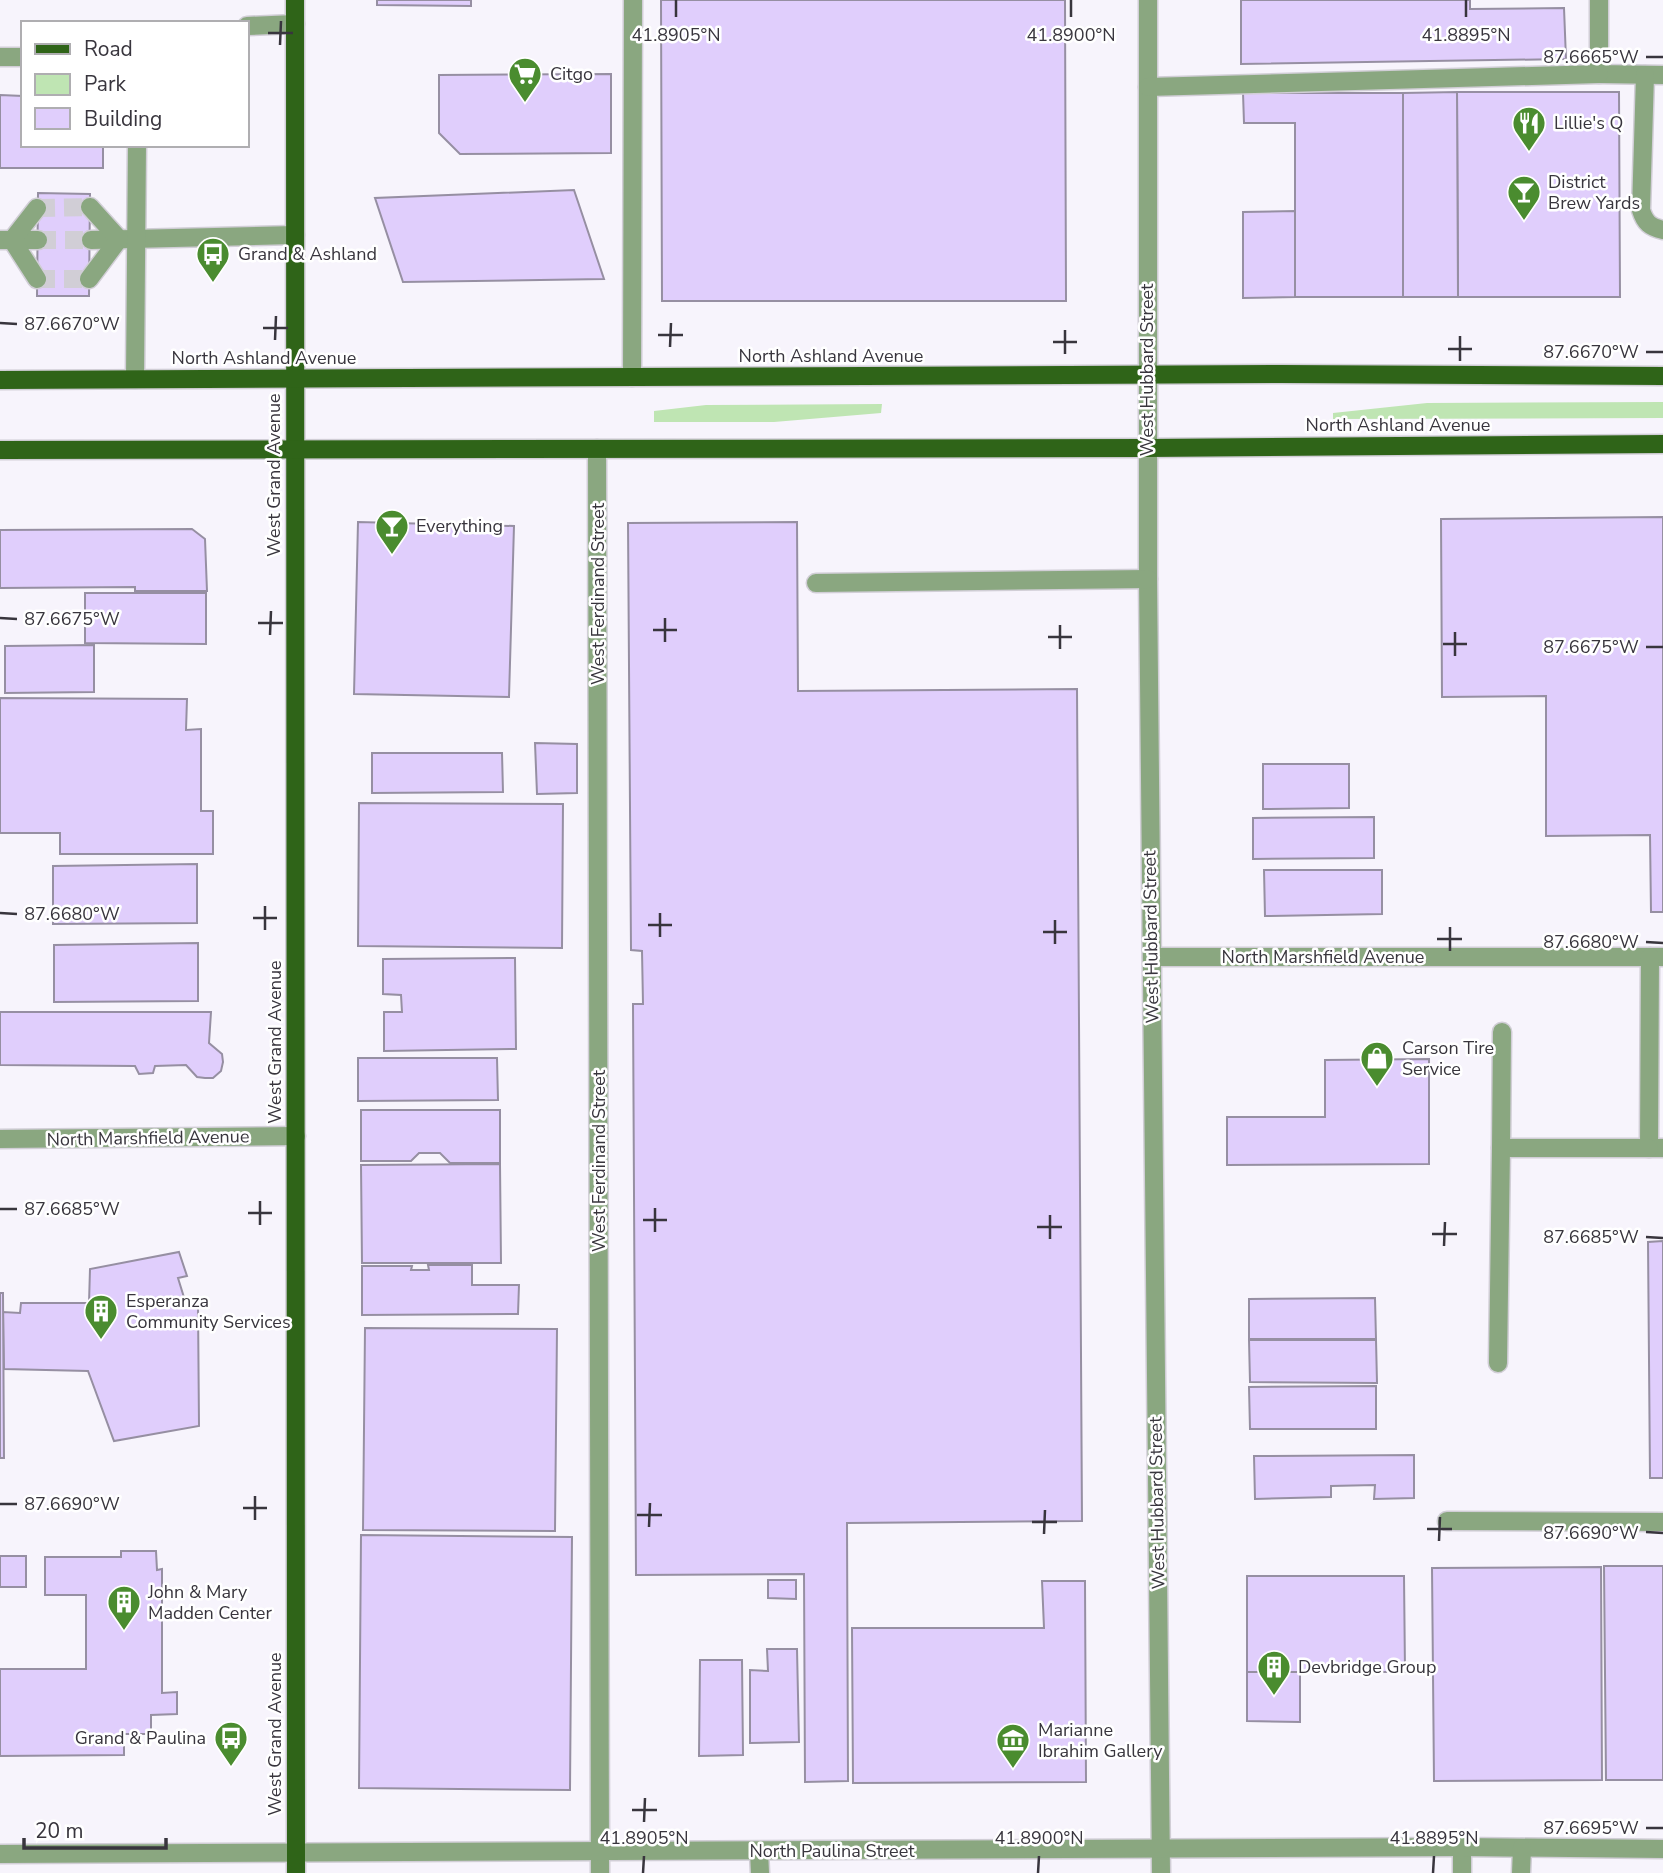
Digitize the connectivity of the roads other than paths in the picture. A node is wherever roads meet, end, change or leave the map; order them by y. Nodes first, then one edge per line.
1 (295, 0) edge
2 (633, 0) edge
3 (1148, 0) edge
4 (1599, 0) edge
5 (295, 24) junction
6 (248, 26) edge
7 (0, 57) edge
8 (21, 57) edge
9 (1599, 74) junction
10 (1654, 75) edge
11 (1148, 86) junction
12 (137, 147) edge
13 (90, 207) tunnel mouth
14 (37, 208) tunnel mouth
15 (1663, 230) edge
16 (295, 235) junction
17 (128, 239) junction
18 (6, 240) edge
19 (38, 240) tunnel mouth
20 (91, 240) tunnel mouth
21 (37, 279) dead end
22 (89, 279) dead end
23 (1147, 376) junction
24 (1663, 376) edge
25 (632, 377) junction
26 (135, 379) junction
27 (295, 379) junction
28 (0, 380) edge
29 (1663, 444) edge
30 (1147, 448) junction
31 (295, 449) junction
32 (597, 449) junction
33 (0, 450) edge
34 (1148, 579) junction
35 (816, 583) dead end
36 (1152, 957) junction
37 (1657, 957) edge
38 (1502, 1032) dead end
39 (296, 1136) junction
40 (0, 1139) edge
41 (1501, 1148) junction
42 (1656, 1148) edge
43 (1498, 1363) dead end
44 (1447, 1521) dead end
45 (1663, 1521) edge
46 (1461, 1847) junction
47 (1522, 1848) junction
48 (1663, 1849) edge
49 (1160, 1850) junction
50 (759, 1851) junction
51 (600, 1852) junction
52 (296, 1853) junction
53 (0, 1854) edge
54 (296, 1873) edge
55 (600, 1873) edge
56 (760, 1873) edge
57 (1161, 1873) edge
58 (1462, 1873) edge
59 (1521, 1873) edge

1 - 5 main road, West Grand Avenue
2 - 25 street
3 - 11 street, West Hubbard Street
4 - 9 street
5 - 6 street
5 - 16 main road, West Grand Avenue
7 - 8 street
9 - 10 street
9 - 11 street
10 - 15 street
11 - 23 street, West Hubbard Street
12 - 17 street
13 - 17 street
14 - 18 street
16 - 17 street
16 - 27 main road, West Grand Avenue
17 - 20 street
17 - 22 street
17 - 26 street
18 - 19 street
18 - 21 street
23 - 24 main road, North Ashland Avenue
23 - 25 main road, North Ashland Avenue
23 - 30 street, West Hubbard Street
25 - 27 main road, North Ashland Avenue
26 - 27 main road, North Ashland Avenue
26 - 28 main road, North Ashland Avenue
27 - 31 main road, West Grand Avenue
29 - 30 main road, North Ashland Avenue
30 - 32 main road, North Ashland Avenue
30 - 34 street, West Hubbard Street
31 - 32 main road, North Ashland Avenue
31 - 33 main road, North Ashland Avenue
31 - 39 main road, West Grand Avenue
32 - 51 street, West Ferdinand Street
34 - 35 street
34 - 36 street, West Hubbard Street
36 - 37 street, North Marshfield Avenue
36 - 49 street, West Hubbard Street
37 - 42 street
38 - 41 street
39 - 40 street, North Marshfield Avenue
39 - 52 main road, West Grand Avenue
41 - 42 street
41 - 43 street
44 - 45 street
46 - 47 street, North Paulina Street
46 - 49 street, North Paulina Street
46 - 58 street
47 - 48 street, North Paulina Street
47 - 59 street
49 - 50 street, North Paulina Street
49 - 57 street, West Hubbard Street
50 - 51 street, North Paulina Street
50 - 56 street
51 - 52 street, North Paulina Street
51 - 55 street, West Ferdinand Street
52 - 53 street, North Paulina Street
52 - 54 main road, West Grand Avenue

